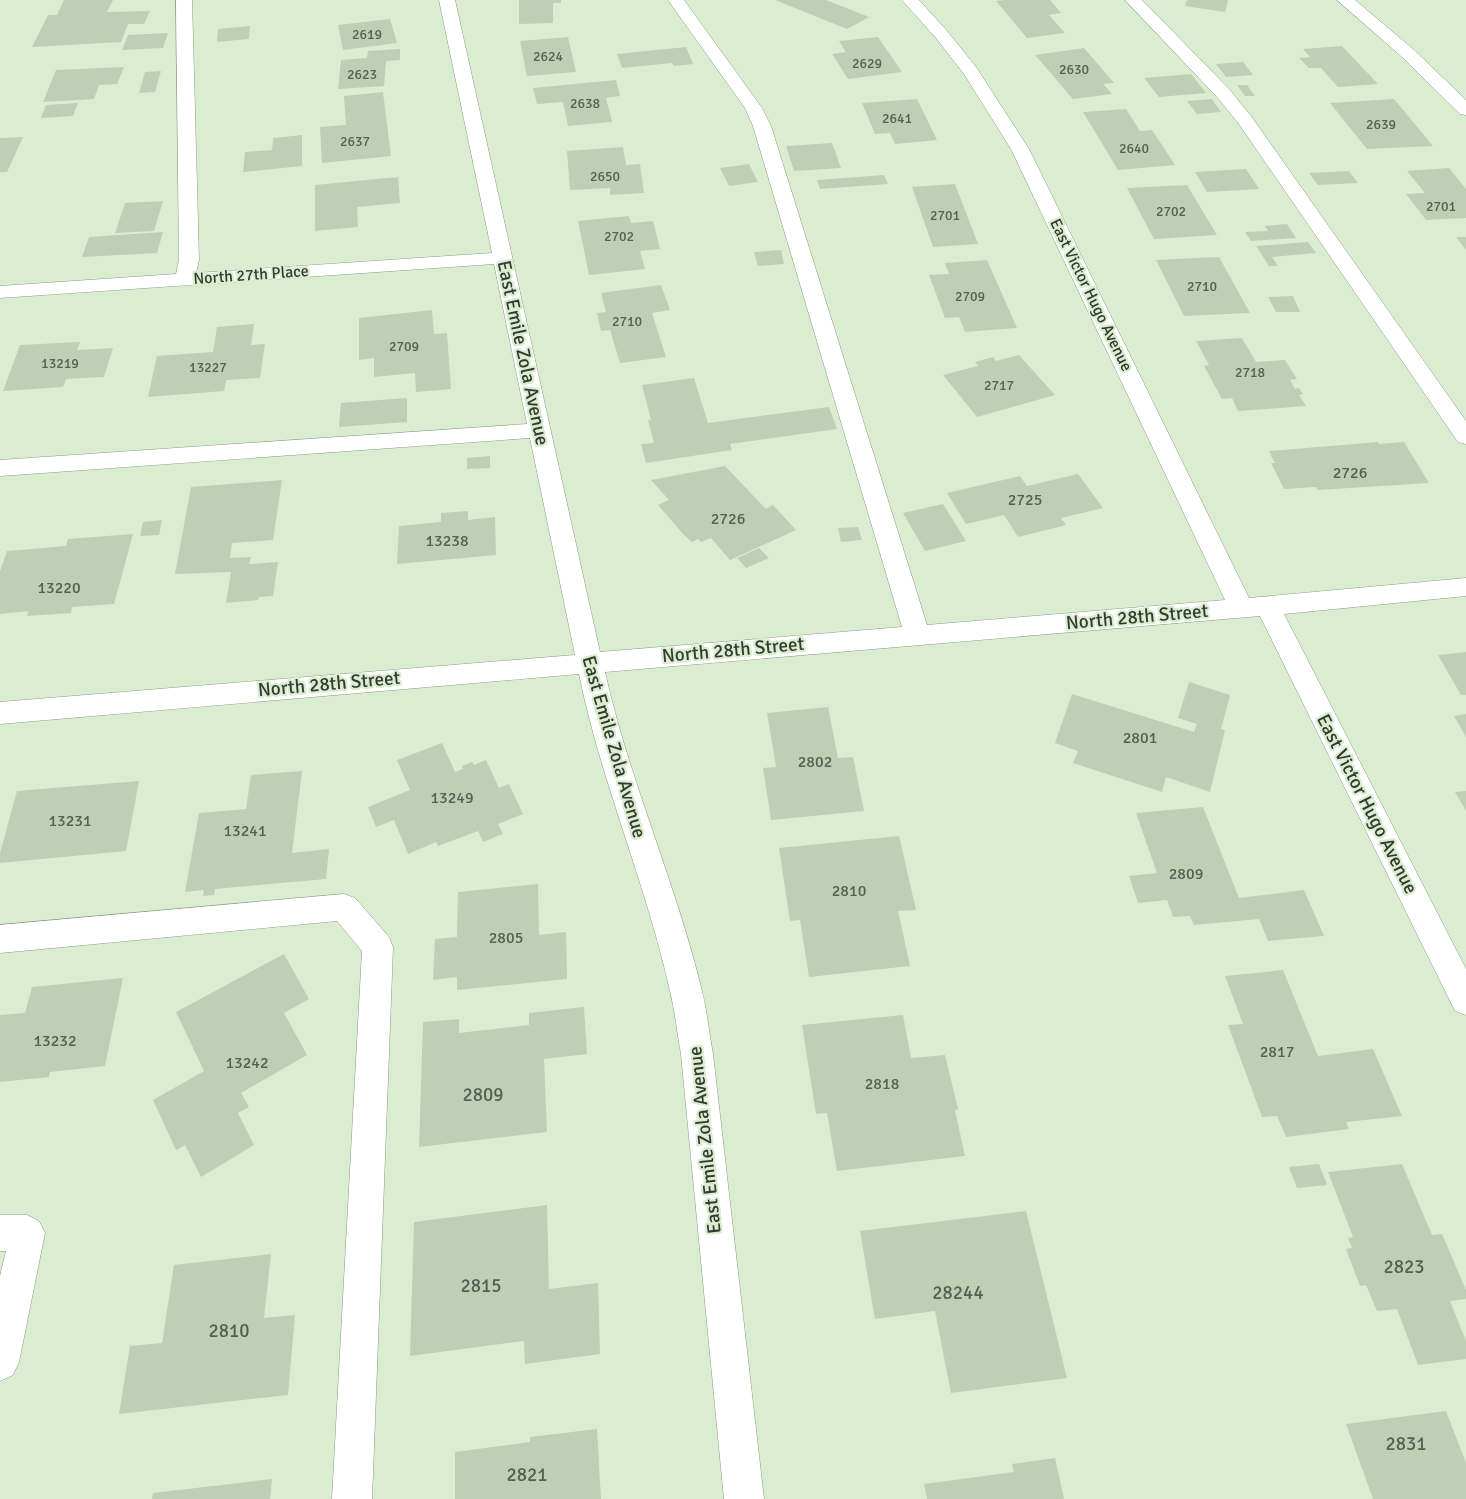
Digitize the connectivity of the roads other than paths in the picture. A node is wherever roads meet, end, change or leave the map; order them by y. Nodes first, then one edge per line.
1 (184, 0) edge
2 (448, 0) edge
3 (676, 0) edge
4 (910, 0) edge
5 (1133, 0) edge
6 (1345, 0) edge
7 (1466, 110) edge
8 (503, 258) junction
9 (185, 280) junction
10 (0, 292) edge
11 (540, 430) junction
12 (1466, 438) edge
13 (0, 468) edge
14 (1466, 588) edge
15 (1268, 606) junction
16 (1241, 608) junction
17 (918, 635) junction
18 (589, 662) junction
19 (0, 713) edge
20 (0, 939) edge
21 (1466, 1001) edge
22 (14, 1233) edge
23 (0, 1362) edge
24 (352, 1499) edge
25 (744, 1499) edge

1 - 9 street
2 - 8 street, East Emile Zola Avenue
3 - 17 street
4 - 16 street, East Victor Hugo Avenue
5 - 12 street
6 - 7 street
8 - 9 street, North 27th Place
8 - 11 street, East Emile Zola Avenue
9 - 10 street, North 27th Place
11 - 13 street
11 - 18 street, East Emile Zola Avenue
14 - 15 street, North 28th Street
15 - 16 street, North 28th Street
15 - 21 street, East Victor Hugo Avenue
16 - 17 street, North 28th Street
17 - 18 street, North 28th Street
18 - 19 street, North 28th Street
18 - 25 street, East Emile Zola Avenue
20 - 24 street
22 - 23 street

